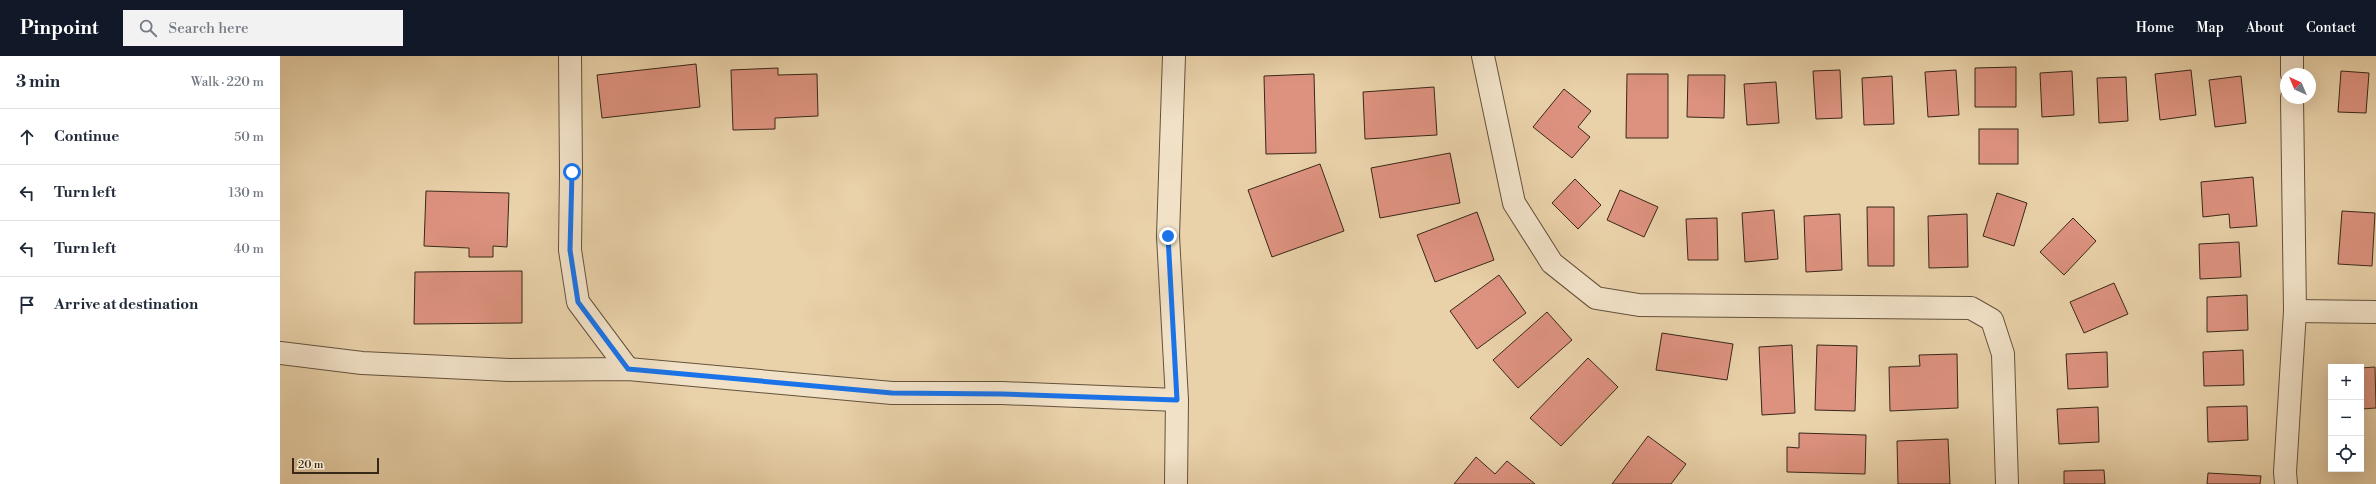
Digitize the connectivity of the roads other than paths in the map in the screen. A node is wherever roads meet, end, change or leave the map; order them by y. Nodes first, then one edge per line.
1 (570, 56) edge
2 (1174, 56) edge
3 (1483, 56) edge
4 (2292, 56) edge
5 (2292, 68) edge
6 (2292, 104) edge
7 (2295, 311) junction
8 (2376, 312) edge
9 (280, 353) edge
10 (628, 369) junction
11 (1177, 400) junction
12 (1177, 484) edge
13 (2007, 484) edge
14 (2286, 484) edge

1 - 10 street
2 - 11 street
3 - 13 street
4 - 5 street
6 - 7 street
7 - 8 street
7 - 14 street
9 - 10 street
10 - 11 street
11 - 12 street

